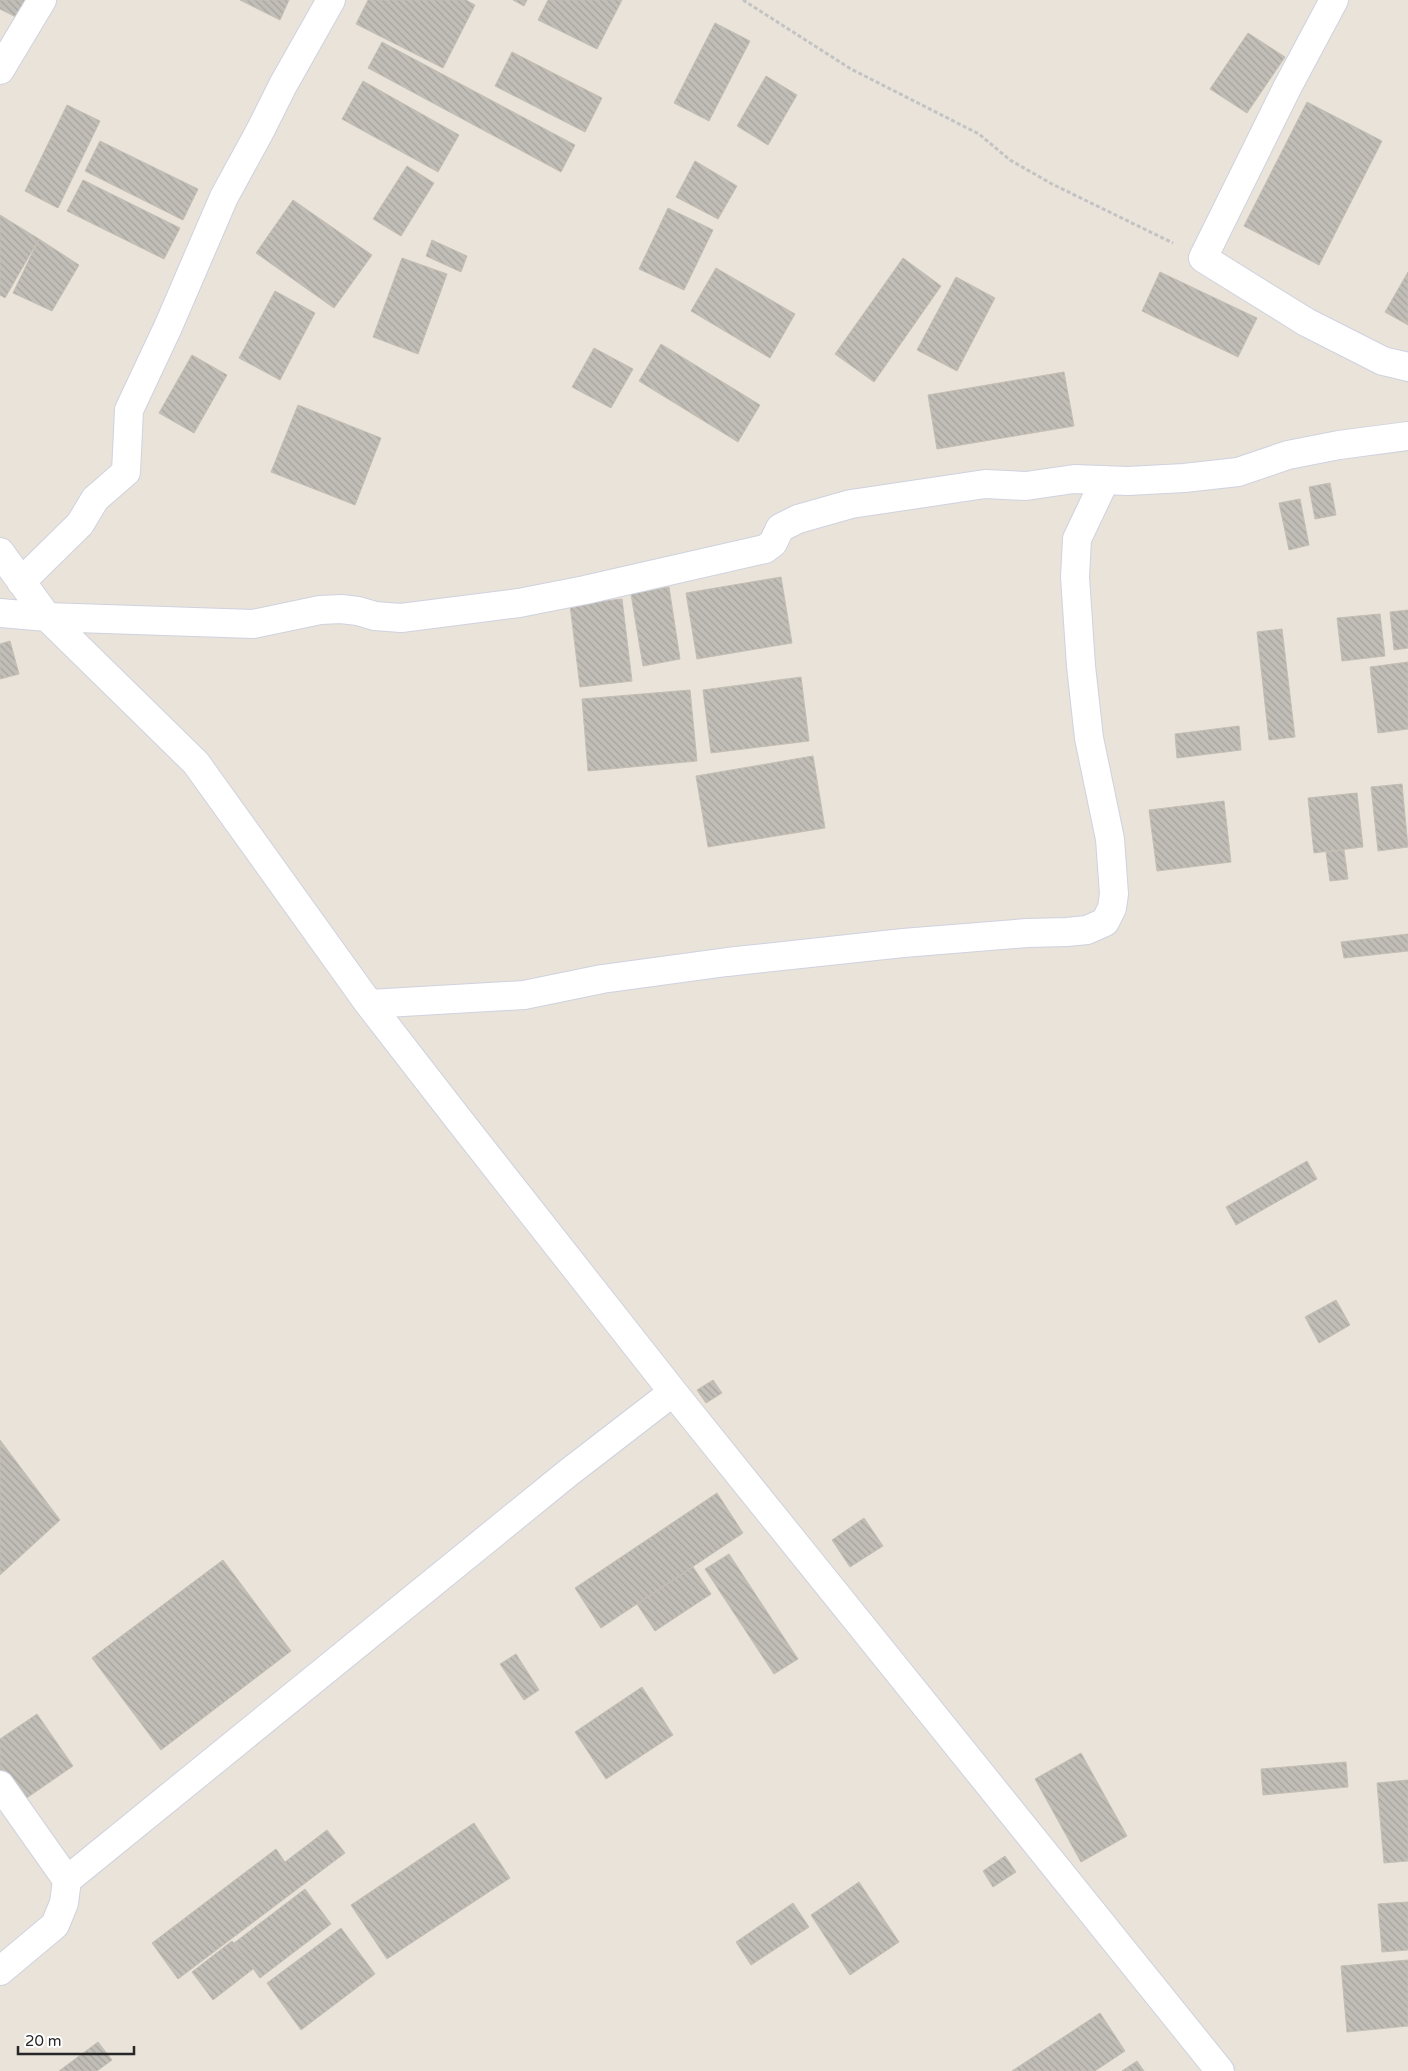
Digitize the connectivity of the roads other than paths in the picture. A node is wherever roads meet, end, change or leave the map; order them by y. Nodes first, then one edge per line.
1 (42, 0) edge
2 (331, 0) edge
3 (1334, 0) edge
4 (0, 70) edge
5 (1408, 367) edge
6 (1408, 436) edge
7 (1105, 480) junction
8 (0, 552) edge
9 (21, 582) junction
10 (0, 613) edge
11 (47, 617) junction
12 (369, 1004) junction
13 (673, 1392) junction
14 (0, 1785) edge
15 (67, 1880) junction
16 (0, 1971) edge
17 (1220, 2071) edge

1 - 4 street
2 - 9 street
3 - 5 street
6 - 7 street
7 - 11 street
7 - 12 street
8 - 9 street
9 - 11 street
10 - 11 street
11 - 12 street
12 - 13 street
13 - 15 street
13 - 17 street
14 - 15 street
15 - 16 street

